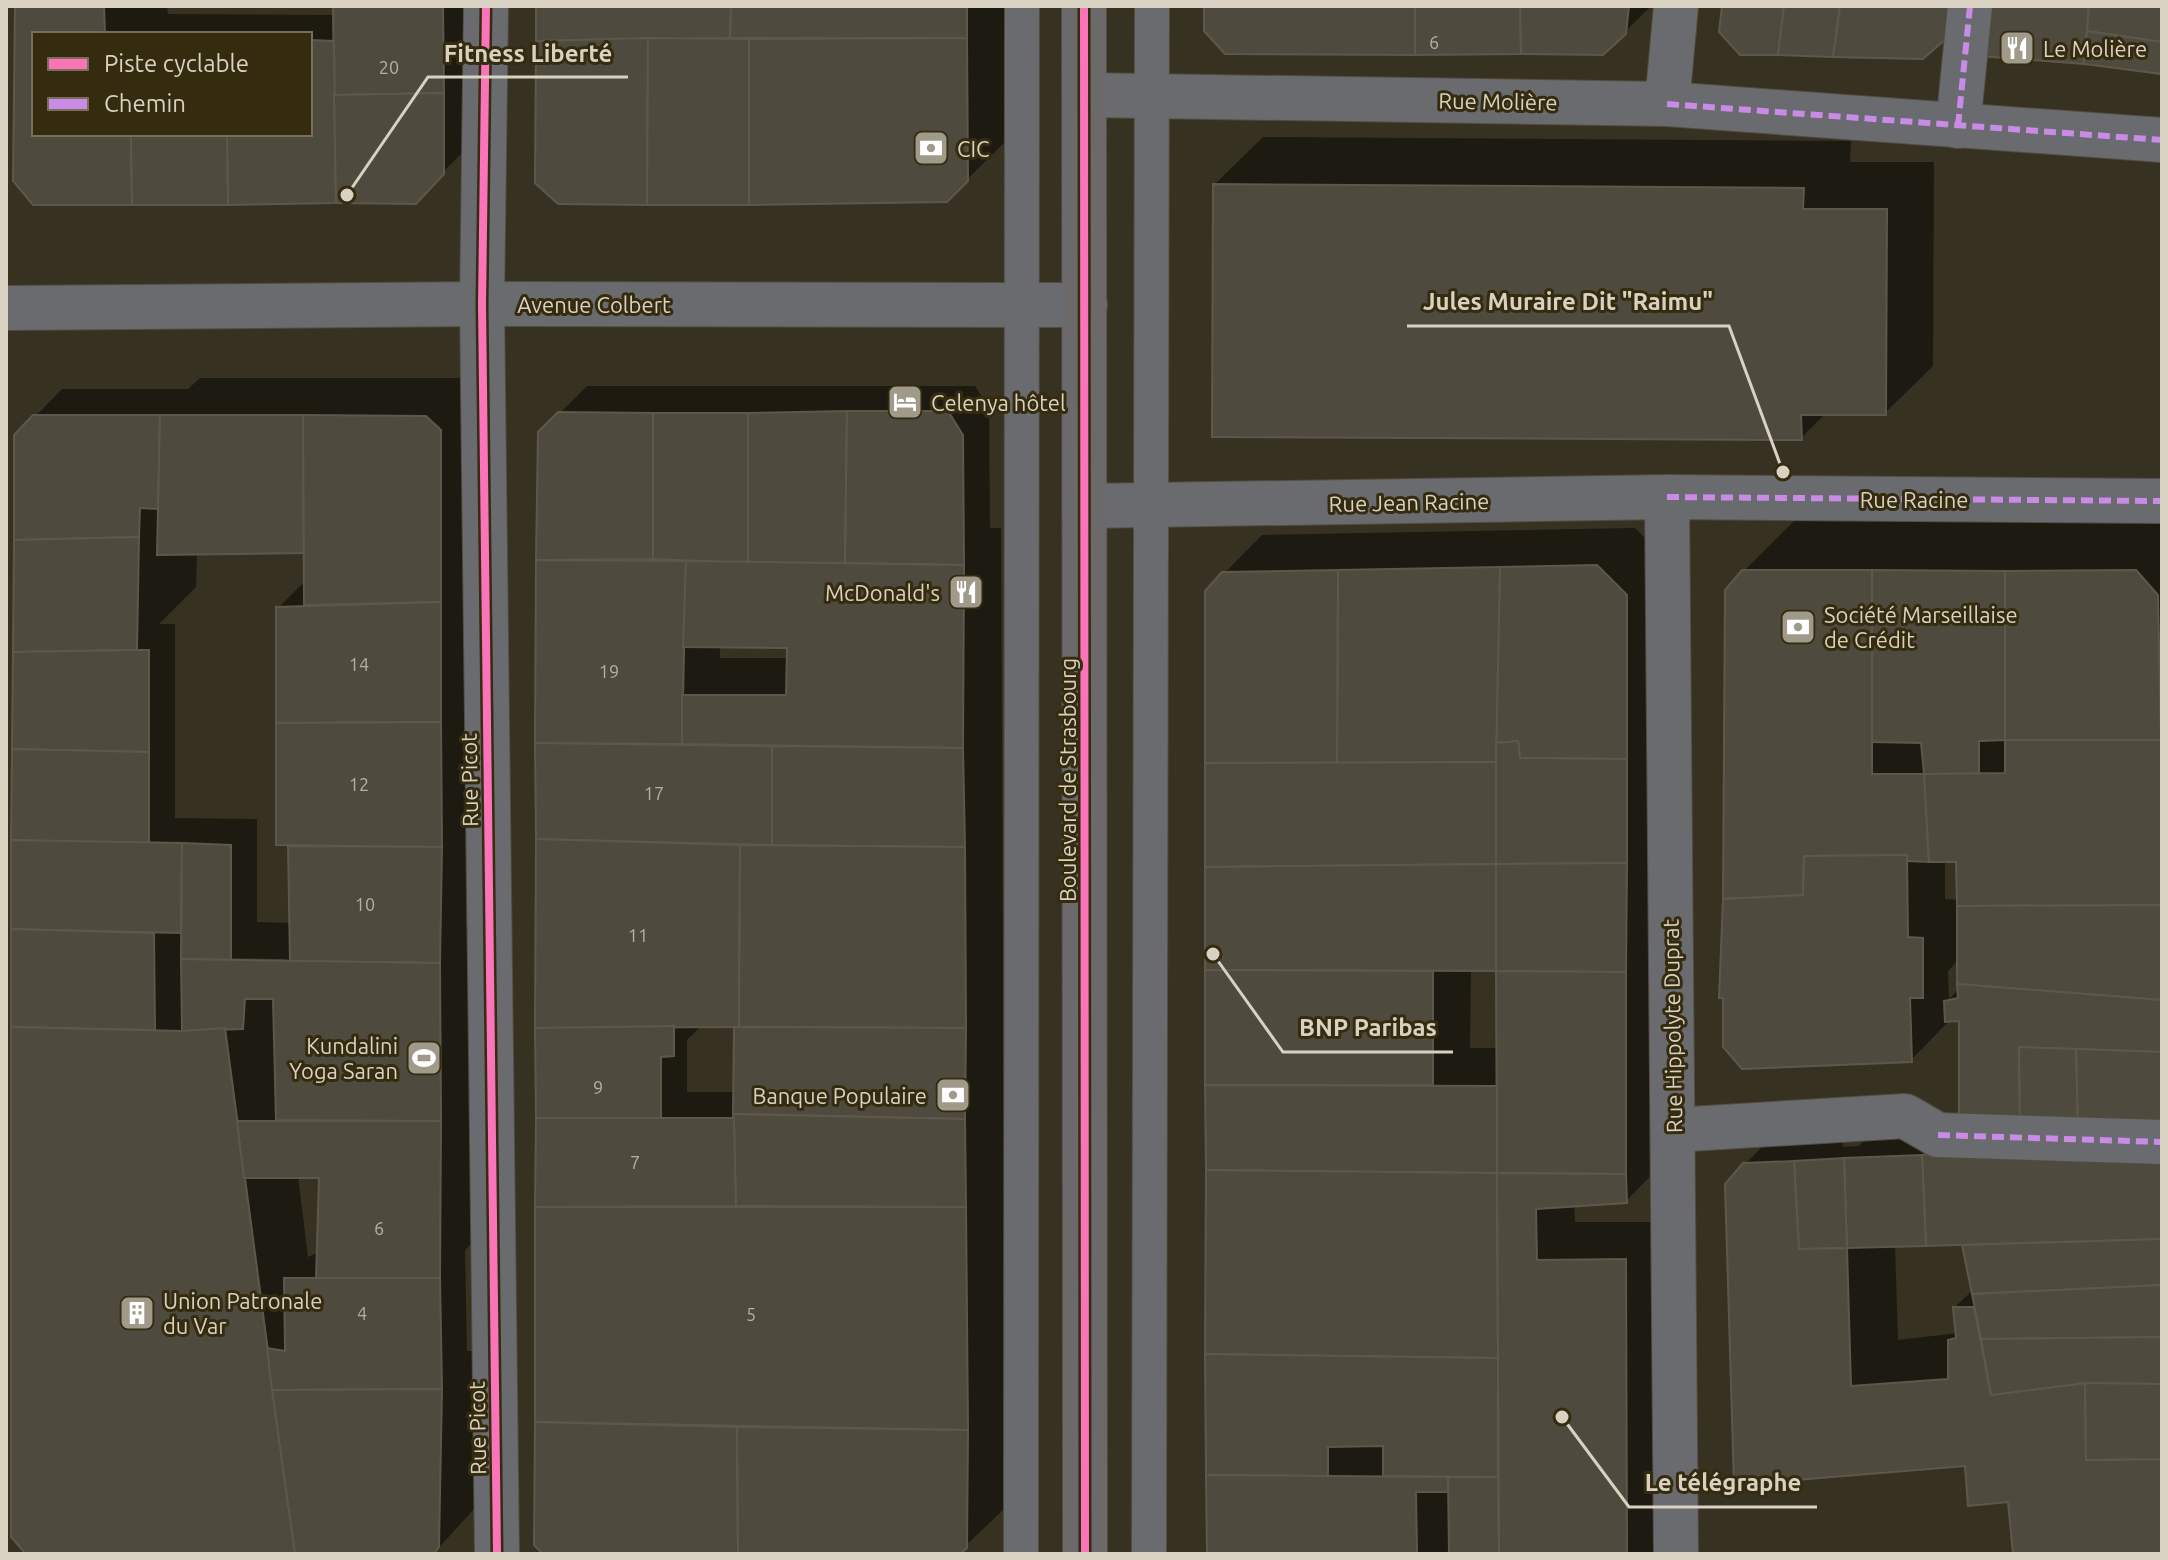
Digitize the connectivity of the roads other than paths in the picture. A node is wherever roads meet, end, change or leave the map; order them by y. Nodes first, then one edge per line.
1 (486, 6) edge
2 (1022, 6) edge
3 (1084, 6) edge
4 (1152, 6) edge
5 (1676, 6) edge
6 (1970, 6) edge
7 (1085, 95) junction
8 (1152, 96) junction
9 (1667, 104) junction
10 (1958, 126) junction
11 (2162, 140) edge
12 (482, 304) junction
13 (1021, 305) junction
14 (1085, 305) junction
15 (6, 308) edge
16 (1667, 497) junction
17 (2162, 501) edge
18 (1085, 506) junction
19 (1151, 506) junction
20 (1673, 1130) junction
21 (2162, 1142) edge
22 (497, 1554) edge
23 (1021, 1554) edge
24 (1085, 1554) edge
25 (1149, 1554) edge
26 (1676, 1554) edge

1 - 12 street, Rue Picot
2 - 13 lane
3 - 7 main road, Boulevard de Strasbourg
4 - 8 lane
5 - 9 street
6 - 10 street
7 - 8 street, Rue Molière
7 - 14 main road, Boulevard de Strasbourg
8 - 9 street, Rue Molière
8 - 19 lane
9 - 10 street, Rue Molière
10 - 11 street, Rue Molière
12 - 13 street, Avenue Colbert
12 - 15 street, Avenue Colbert
12 - 22 street, Rue Picot
13 - 14 street, Avenue Colbert
13 - 23 lane
14 - 18 main road, Boulevard de Strasbourg
16 - 17 street, Rue Racine
16 - 19 street, Rue Jean Racine
16 - 20 street, Rue Hippolyte Duprat
18 - 19 street
18 - 24 main road, Boulevard de Strasbourg
19 - 25 lane
20 - 21 street
20 - 26 street, Rue Hippolyte Duprat

